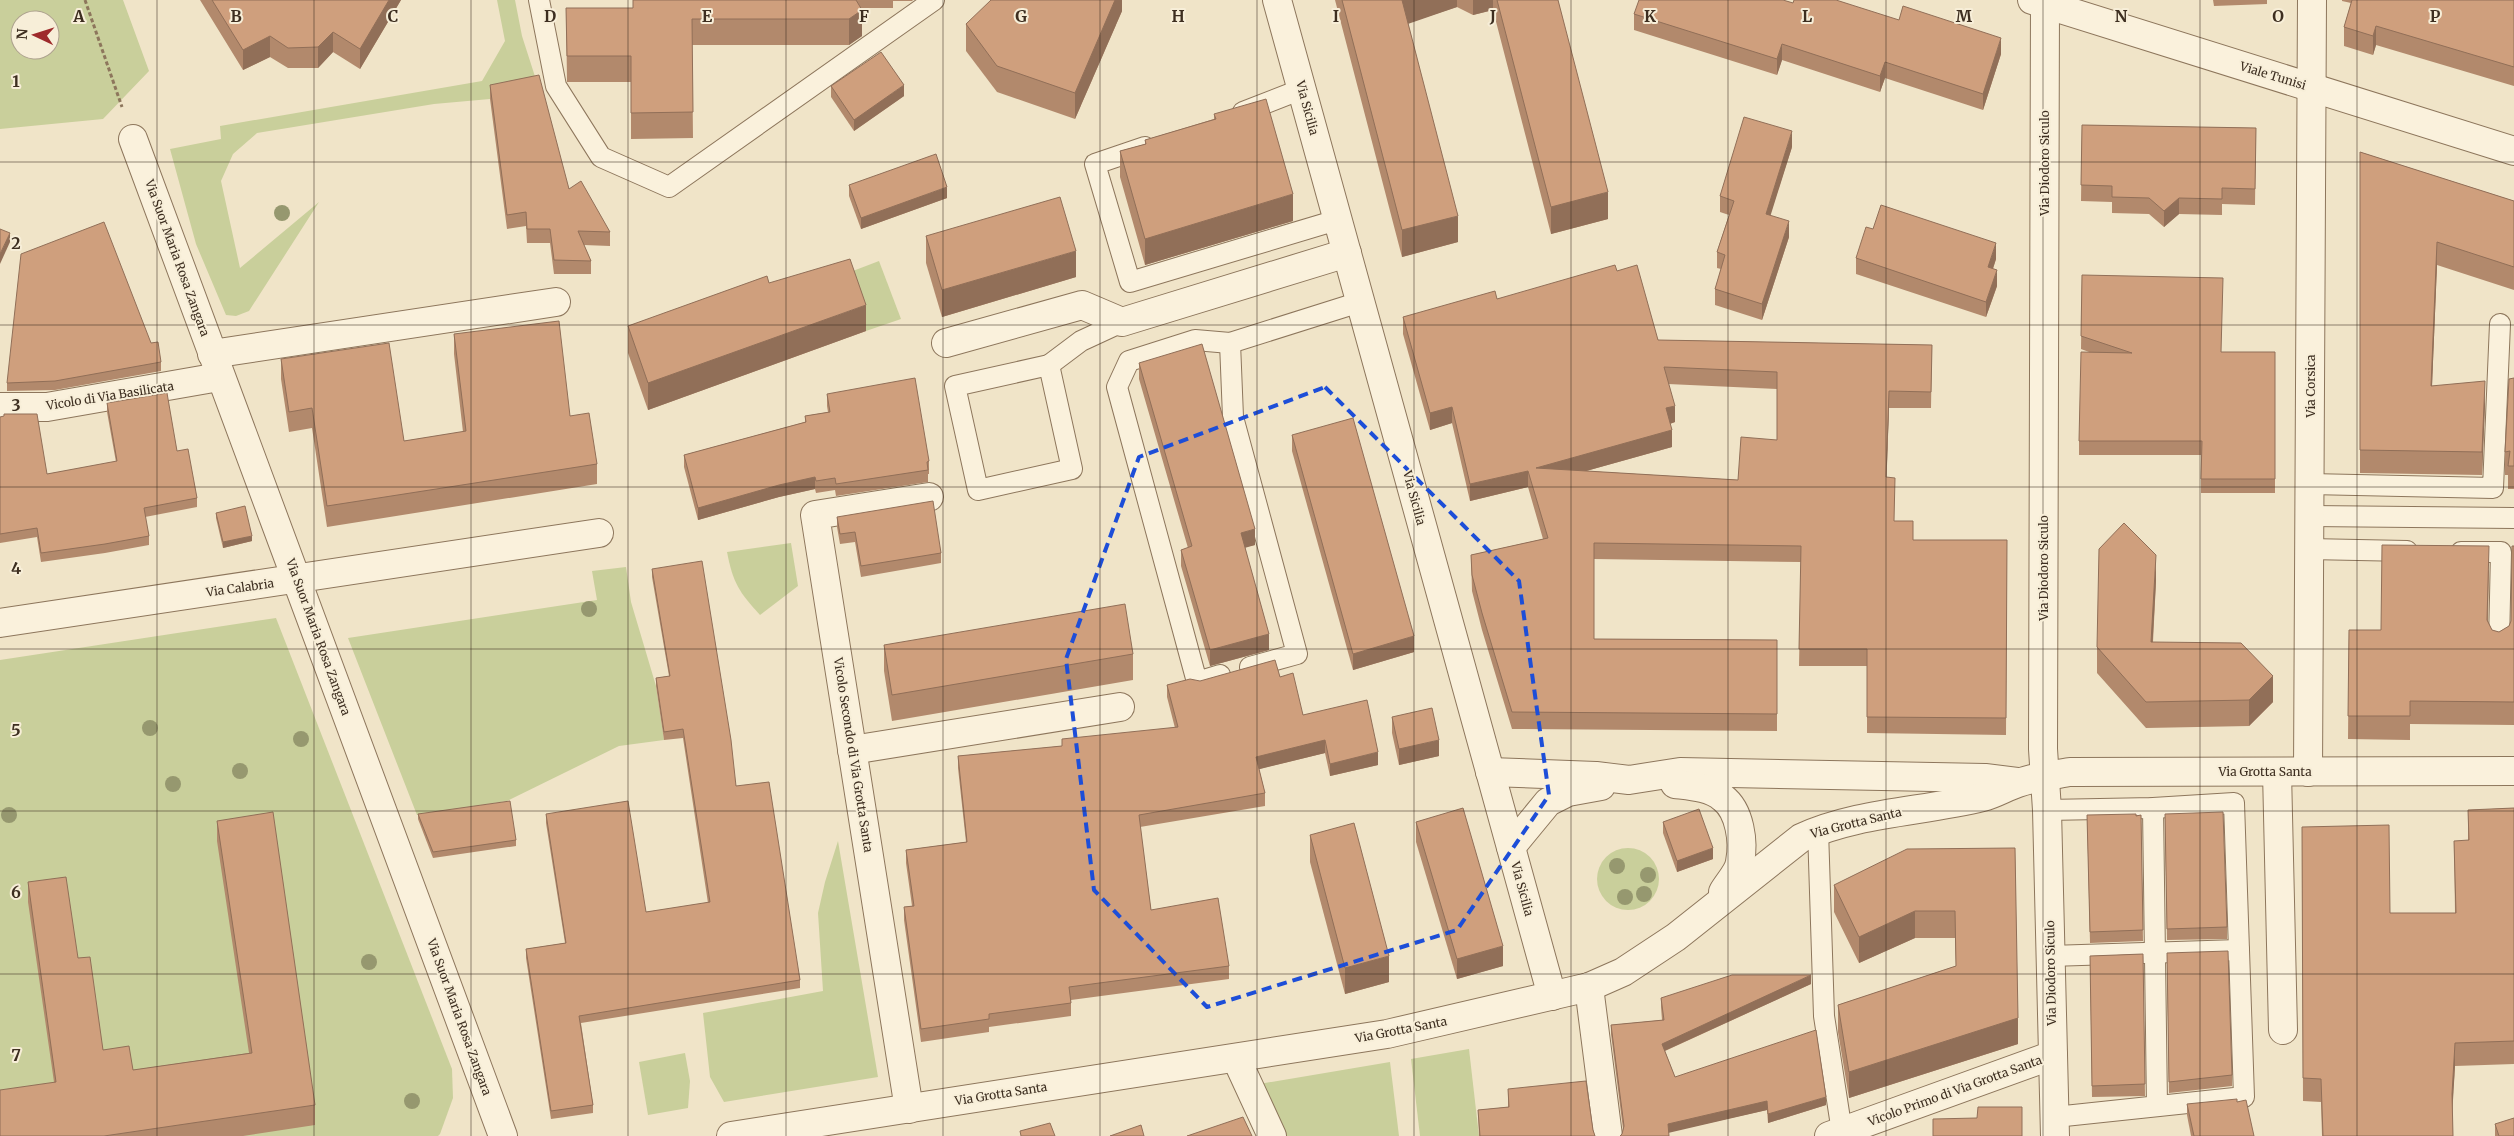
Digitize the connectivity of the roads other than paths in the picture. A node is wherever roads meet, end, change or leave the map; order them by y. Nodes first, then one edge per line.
1 (539, 0) edge
2 (934, 0) edge
3 (1277, 0) edge
4 (2312, 0) edge
5 (2041, 1) edge
6 (2311, 88) junction
7 (1302, 89) junction
8 (1223, 119) edge
9 (132, 139) road end
10 (1159, 141) edge
11 (2514, 152) edge
12 (1337, 220) junction
13 (1347, 253) junction
14 (556, 302) dead end
15 (1360, 302) junction
16 (1122, 322) junction
17 (2500, 324) dead end
18 (946, 343) dead end
19 (1230, 343) junction
20 (1049, 365) junction
21 (216, 366) junction
22 (0, 407) edge
23 (2310, 484) junction
24 (929, 497) dead end
25 (2310, 516) junction
26 (2514, 518) edge
27 (599, 534) dead end
28 (2309, 549) junction
29 (296, 580) junction
30 (0, 623) edge
31 (2500, 643) edge
32 (1120, 707) dead end
33 (852, 750) junction
34 (1490, 772) junction
35 (2277, 772) junction
36 (2308, 772) junction
37 (2514, 772) edge
38 (2031, 779) junction
39 (1629, 780) junction
40 (2152, 808) junction
41 (2048, 810) junction
42 (1818, 830) junction
43 (1510, 847) junction
44 (1714, 906) junction
45 (2239, 950) junction
46 (2155, 953) junction
47 (2050, 956) junction
48 (1589, 987) junction
49 (1552, 996) junction
50 (2283, 1030) dead end
51 (2053, 1055) junction
52 (1236, 1058) junction
53 (2158, 1106) junction
54 (909, 1109) junction
55 (2055, 1127) edge
56 (1836, 1134) edge
57 (503, 1136) edge
58 (731, 1136) edge
59 (1272, 1136) edge
60 (1608, 1136) edge

1 - 2 lane
3 - 7 street, Via Sicilia
4 - 6 street, Via Corsica
5 - 6 street, Viale Tunisi
5 - 38 street, Via Diodoro Siculo
6 - 11 street, Viale Tunisi
6 - 23 street, Via Corsica
7 - 8 lane
7 - 12 street, Via Sicilia
9 - 21 street, Via Suor Maria Rosa Zangara
10 - 12 lane
12 - 13 street, Via Sicilia
13 - 15 street, Via Sicilia
13 - 16 street
14 - 21 street, Vicolo di Via Basilicata
15 - 19 lane
15 - 34 street, Via Sicilia
16 - 18 street
16 - 20 lane
17 - 23 lane
19 - 19 lane
20 - 20 lane
21 - 22 street, Vicolo di Via Basilicata
21 - 29 street, Via Suor Maria Rosa Zangara
23 - 25 street, Via Corsica
24 - 33 street, Vicolo Secondo di Via Grotta Santa
25 - 26 lane
25 - 28 street, Via Corsica
27 - 29 street, Via Calabria
28 - 31 lane
28 - 36 street, Via Corsica
29 - 30 street, Via Calabria
29 - 57 street, Via Suor Maria Rosa Zangara
32 - 33 street
33 - 54 street, Vicolo Secondo di Via Grotta Santa
34 - 39 street, Via Grotta Santa
34 - 43 street, Via Sicilia
35 - 36 street, Via Grotta Santa
35 - 38 street, Via Grotta Santa
35 - 50 street
36 - 37 street, Via Grotta Santa
38 - 39 street, Via Grotta Santa
38 - 41 street, Via Diodoro Siculo
38 - 42 street, Via Grotta Santa
39 - 43 street
39 - 44 street
40 - 41 lane
40 - 45 lane
40 - 46 lane
41 - 47 street, Via Diodoro Siculo
42 - 44 street, Via Grotta Santa
42 - 56 lane
43 - 49 street, Via Sicilia
44 - 48 street, Via Grotta Santa
45 - 46 lane
45 - 53 lane
46 - 47 lane
46 - 53 lane
47 - 51 street, Via Diodoro Siculo
48 - 49 street, Via Grotta Santa
48 - 60 street
49 - 52 street, Via Grotta Santa
51 - 55 street, Via Diodoro Siculo
51 - 56 street, Vicolo Primo di Via Grotta Santa
52 - 54 street, Via Grotta Santa
52 - 59 street
53 - 55 lane
54 - 58 street, Via Grotta Santa

